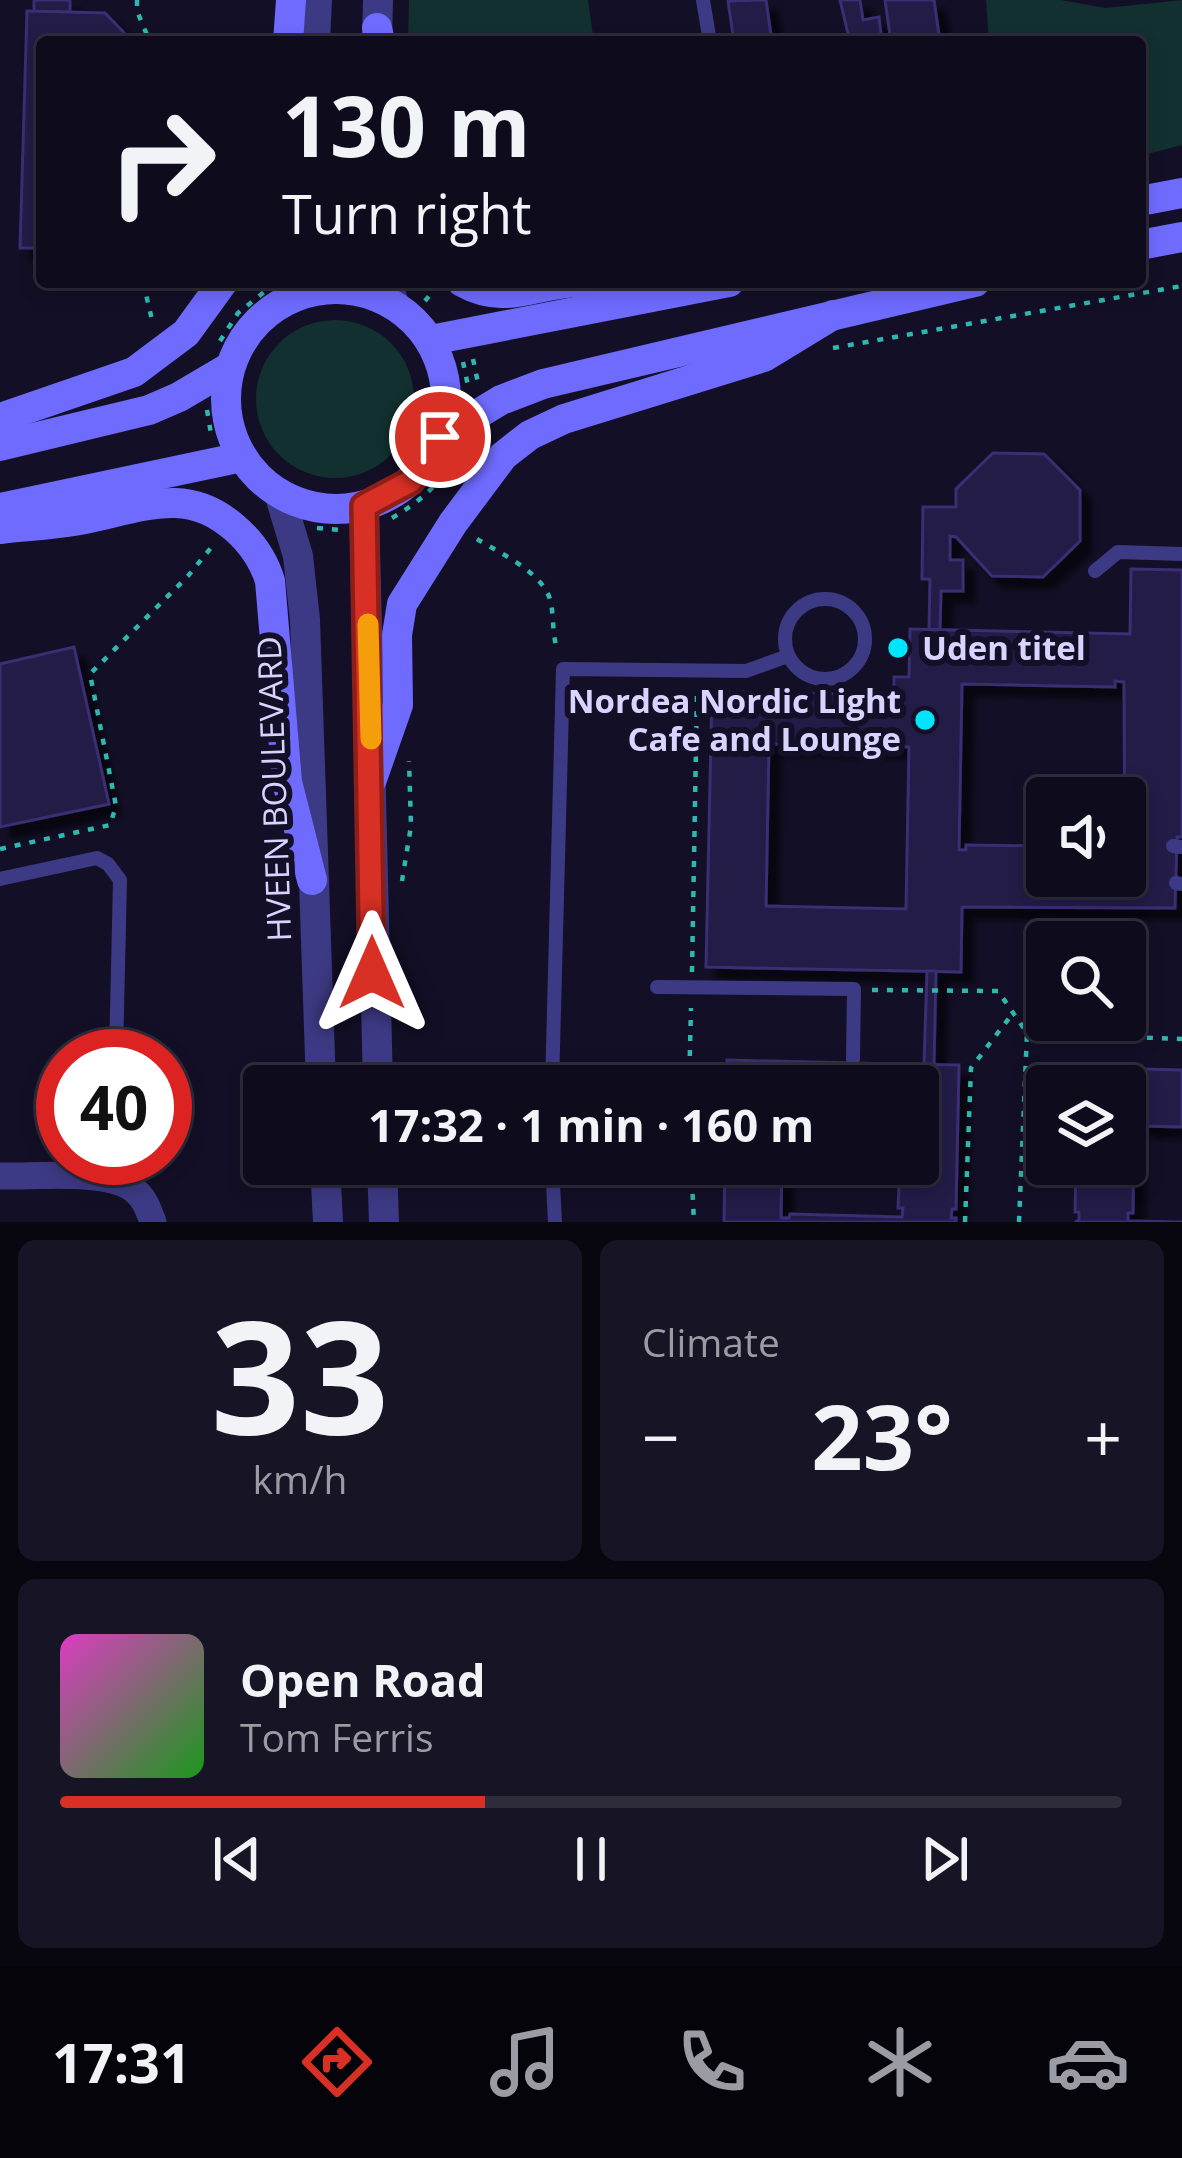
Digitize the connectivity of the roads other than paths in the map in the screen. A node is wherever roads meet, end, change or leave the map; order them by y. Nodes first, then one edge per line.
1 (291, 0) edge
2 (317, 0) edge
3 (703, 0) edge
4 (288, 36) edge
5 (315, 36) edge
6 (709, 36) edge
7 (1182, 193) edge
8 (1146, 200) edge
9 (1182, 237) edge
10 (1146, 244) edge
11 (219, 288) edge
12 (291, 288) edge
13 (332, 288) edge
14 (473, 288) edge
15 (548, 288) edge
16 (607, 288) edge
17 (696, 288) edge
18 (949, 288) edge
19 (402, 296) edge
20 (647, 297) junction
21 (833, 315) junction
22 (451, 336) junction
23 (219, 374) junction
24 (0, 418) edge
25 (440, 437) junction
26 (0, 446) edge
27 (232, 459) junction
28 (284, 507) junction
29 (0, 508) edge
30 (365, 516) junction
31 (0, 529) edge
32 (1182, 554) edge
33 (1095, 571) dead end
34 (788, 656) junction
35 (372, 779) junction
36 (0, 879) edge
37 (312, 880) junction
38 (657, 987) dead end
39 (117, 1029) edge
40 (853, 1059) dead end
41 (320, 1065) edge
42 (377, 1065) edge
43 (553, 1065) edge
44 (36, 1174) edge
45 (0, 1176) edge
46 (128, 1185) edge
47 (326, 1185) edge
48 (383, 1185) edge
49 (554, 1185) edge
50 (153, 1222) edge
51 (328, 1222) edge
52 (384, 1222) edge
53 (555, 1222) edge

1 - 4 main road
2 - 5 street
3 - 6 lane
7 - 8 main road
9 - 10 main road
11 - 24 main road
12 - 23 main road
13 - 19 main road
14 - 15 main road
16 - 20 main road
17 - 20 main road
18 - 21 main road
19 - 22 main road
20 - 22 main road
21 - 25 main road
21 - 35 main road
22 - 25 main road
23 - 26 main road
23 - 27 main road
25 - 30 main road
27 - 28 main road
27 - 29 main road
28 - 30 main road
28 - 37 street, HVEEN BOULEVARD
30 - 35 street
31 - 37 main road
32 - 33 lane
34 - 34 lane
34 - 43 lane
35 - 42 street
36 - 39 lane
37 - 41 street, HVEEN BOULEVARD
38 - 40 lane
44 - 45 street
46 - 50 street
47 - 51 street
48 - 52 street
49 - 53 lane

